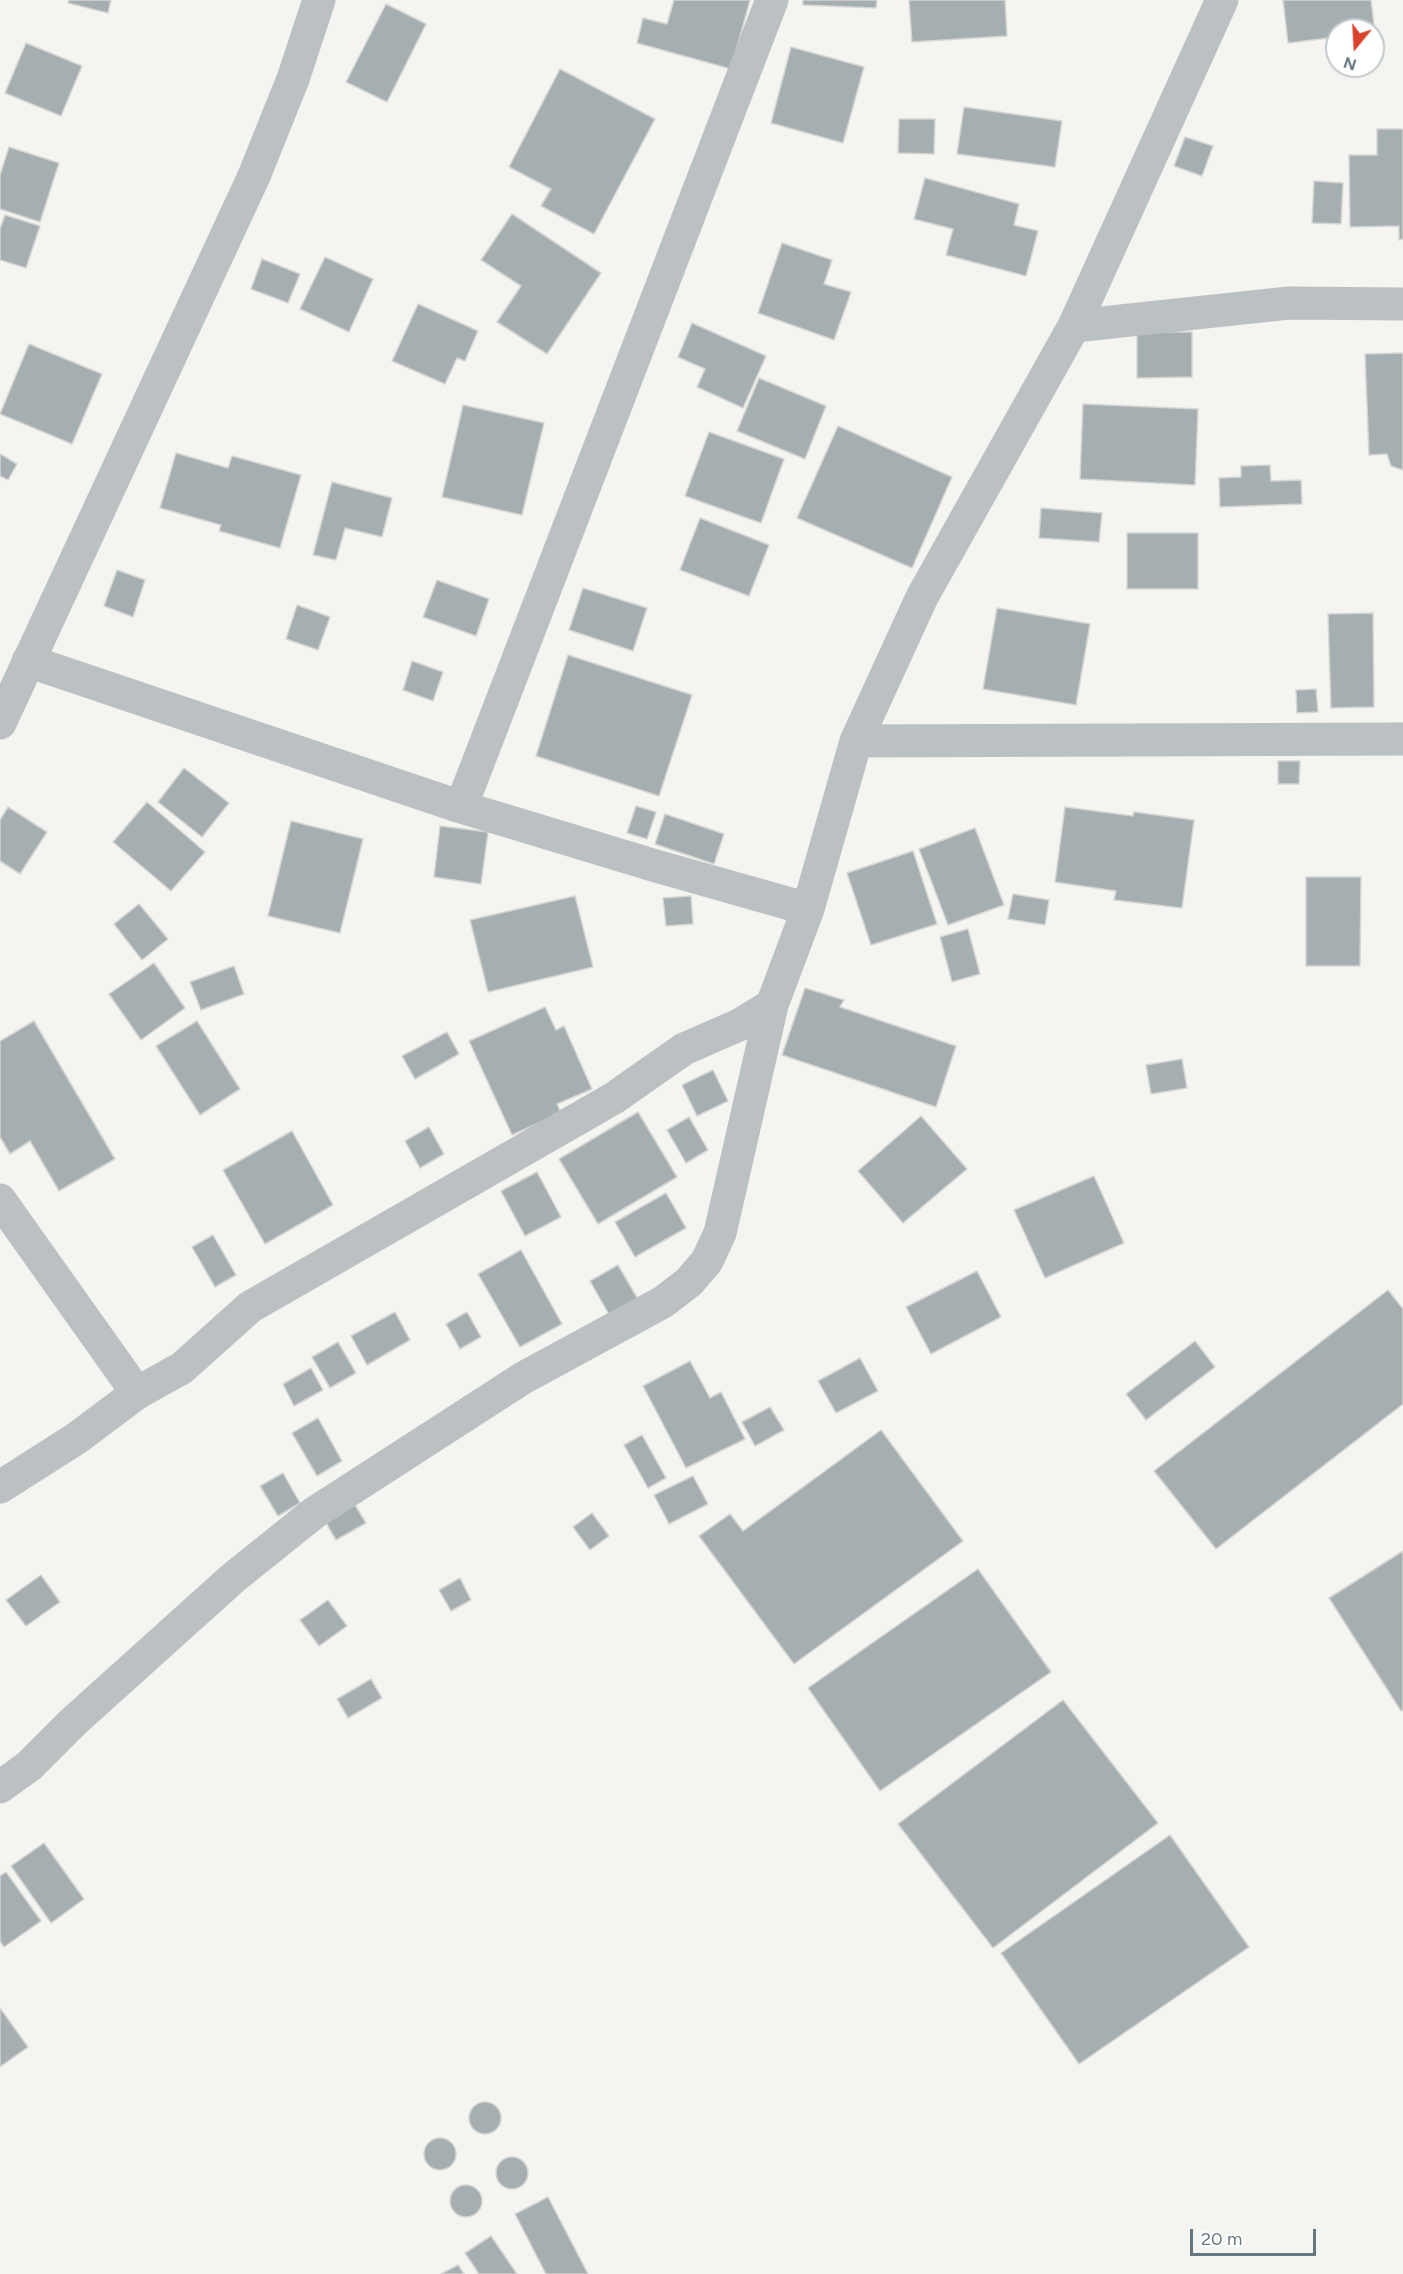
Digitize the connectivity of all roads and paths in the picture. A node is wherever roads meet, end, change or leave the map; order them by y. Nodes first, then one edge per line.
1 (319, 0) edge
2 (772, 0) edge
3 (1222, 0) edge
4 (1403, 304) edge
5 (1074, 326) junction
6 (28, 662) junction
7 (0, 723) edge
8 (1403, 739) edge
9 (856, 741) junction
10 (461, 807) junction
11 (808, 909) junction
12 (772, 1005) junction
13 (0, 1200) edge
14 (137, 1393) junction
15 (0, 1487) edge
16 (0, 1787) edge

1 - 6 street
2 - 10 street
3 - 5 street
4 - 5 street
5 - 9 street
6 - 7 street
6 - 10 street
8 - 9 street
9 - 11 street
10 - 11 street
11 - 12 street
12 - 14 street
12 - 16 street
13 - 14 street
14 - 15 street

